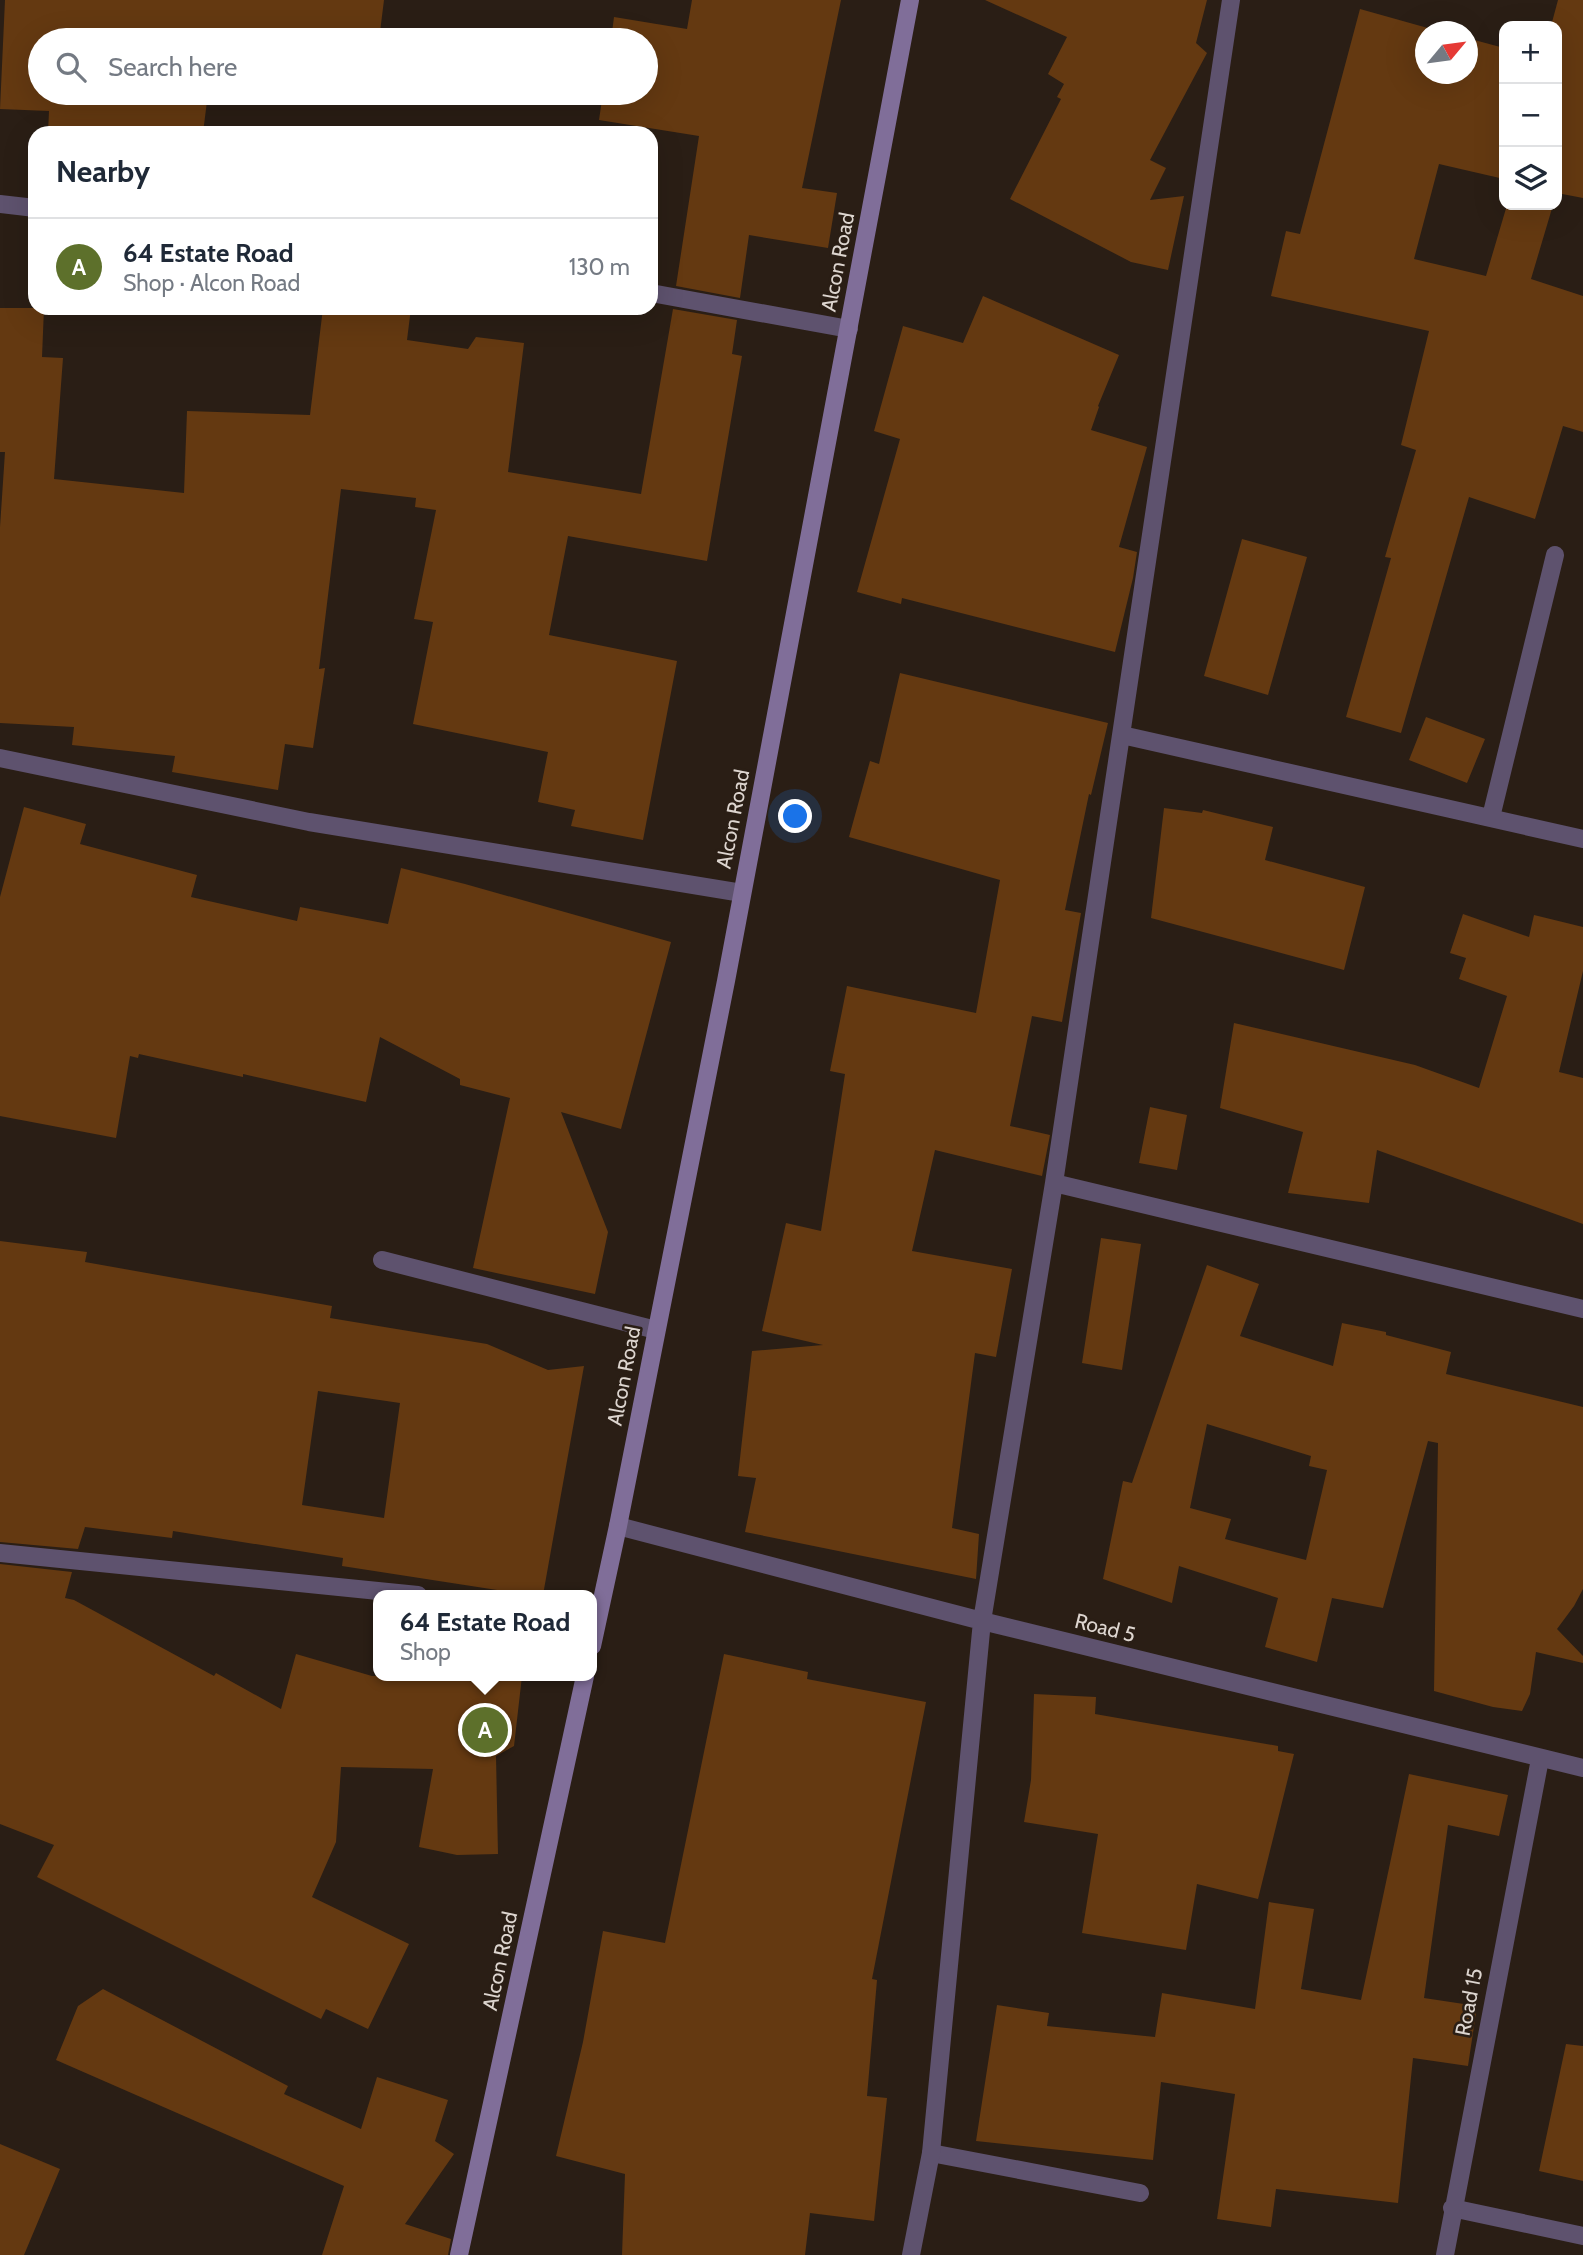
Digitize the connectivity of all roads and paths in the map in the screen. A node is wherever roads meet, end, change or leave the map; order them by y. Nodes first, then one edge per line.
1 (909, 0) edge
2 (1231, 0) edge
3 (0, 204) edge
4 (28, 207) edge
5 (658, 294) edge
6 (849, 329) junction
7 (1555, 555) dead end
8 (1122, 735) junction
9 (0, 758) edge
10 (1491, 817) junction
11 (1583, 839) edge
12 (742, 893) junction
13 (1054, 1183) junction
14 (382, 1260) dead end
15 (1583, 1309) edge
16 (656, 1330) junction
17 (618, 1526) junction
18 (0, 1553) edge
19 (373, 1590) edge
20 (597, 1605) edge
21 (982, 1621) junction
22 (584, 1681) edge
23 (1540, 1759) junction
24 (1583, 1768) edge
25 (931, 2153) junction
26 (1140, 2193) dead end
27 (1452, 2208) junction
28 (1583, 2236) edge
29 (459, 2255) edge
30 (911, 2255) edge
31 (1445, 2255) edge

1 - 6 main road, Alcon Road
2 - 8 street
3 - 4 street
5 - 6 street
6 - 12 main road, Alcon Road
7 - 10 street
8 - 10 street
8 - 13 street
9 - 12 street
10 - 11 street
12 - 16 main road, Alcon Road
13 - 15 street
13 - 21 street
14 - 16 street
16 - 17 main road, Alcon Road
17 - 20 main road, Alcon Road
17 - 21 street, Road 5
18 - 19 street
21 - 23 street, Road 5
21 - 25 street
22 - 29 main road, Alcon Road
23 - 24 street, Road 5
23 - 27 street, Road 15
25 - 26 street
25 - 30 street
27 - 28 street
27 - 31 street, Road 15

